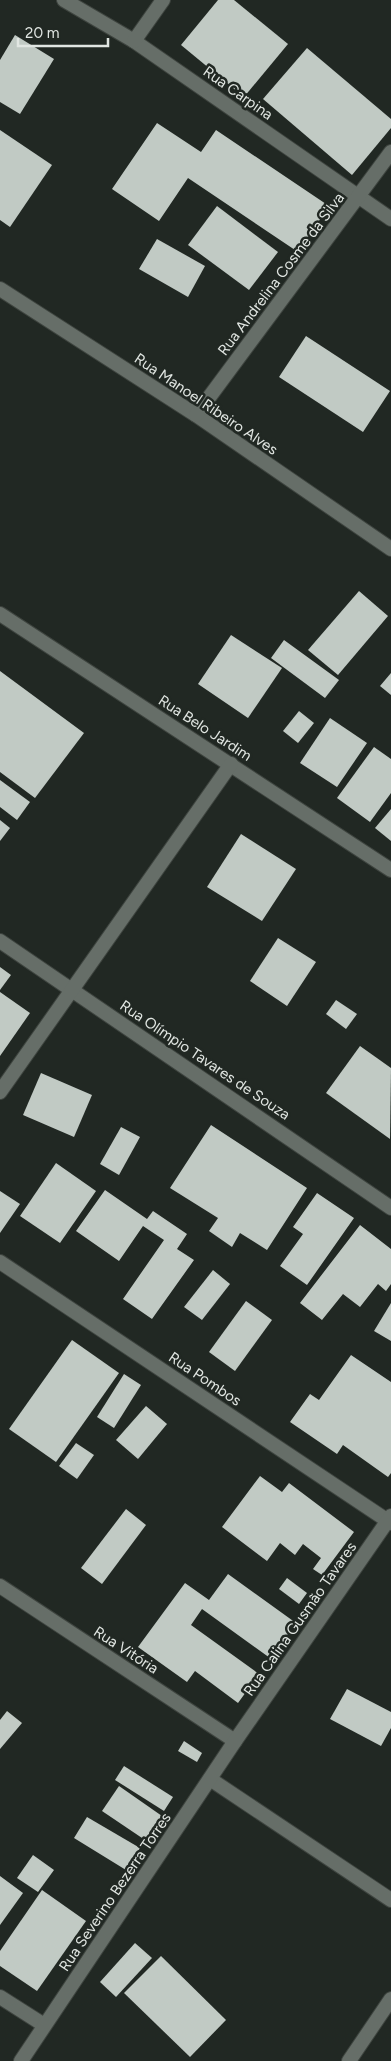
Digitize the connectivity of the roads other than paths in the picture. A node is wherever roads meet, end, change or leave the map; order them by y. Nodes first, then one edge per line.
1 (64, 0) edge
2 (163, 0) edge
3 (134, 41) junction
4 (391, 152) edge
5 (360, 196) junction
6 (391, 218) edge
7 (0, 289) edge
8 (196, 415) junction
9 (391, 549) edge
10 (0, 614) edge
11 (231, 764) junction
12 (391, 870) edge
13 (0, 941) edge
14 (73, 990) junction
15 (0, 1092) edge
16 (391, 1208) edge
17 (0, 1262) edge
18 (390, 1520) edge
19 (0, 1586) edge
20 (235, 1741) junction
21 (210, 1779) junction
22 (391, 1900) edge
23 (0, 1997) edge
24 (391, 1999) edge
25 (44, 2026) junction
26 (21, 2061) edge
27 (349, 2061) edge

1 - 3 street, Rua Carpina
2 - 3 street
3 - 5 street, Rua Carpina
4 - 5 street, Rua Andrelina Cosme da Silva
5 - 6 street, Rua Carpina
5 - 8 street, Rua Andrelina Cosme da Silva
7 - 8 street, Rua Manoel Ribeiro Alves
8 - 9 street, Rua Manoel Ribeiro Alves
10 - 11 street, Rua Belo Jardim
11 - 12 street, Rua Belo Jardim
11 - 14 street
13 - 14 street, Rua Olímpio Tavares de Souza
14 - 15 street
14 - 16 street, Rua Olímpio Tavares de Souza
17 - 18 street, Rua Pombos
18 - 20 street, Rua Calina Gusmão Tavares
19 - 20 street, Rua Vitória
20 - 21 street, Rua Severino Bezerra Torres
21 - 22 street
21 - 25 street, Rua Severino Bezerra Torres
23 - 25 street
24 - 27 street
25 - 26 street, Rua Severino Bezerra Torres

